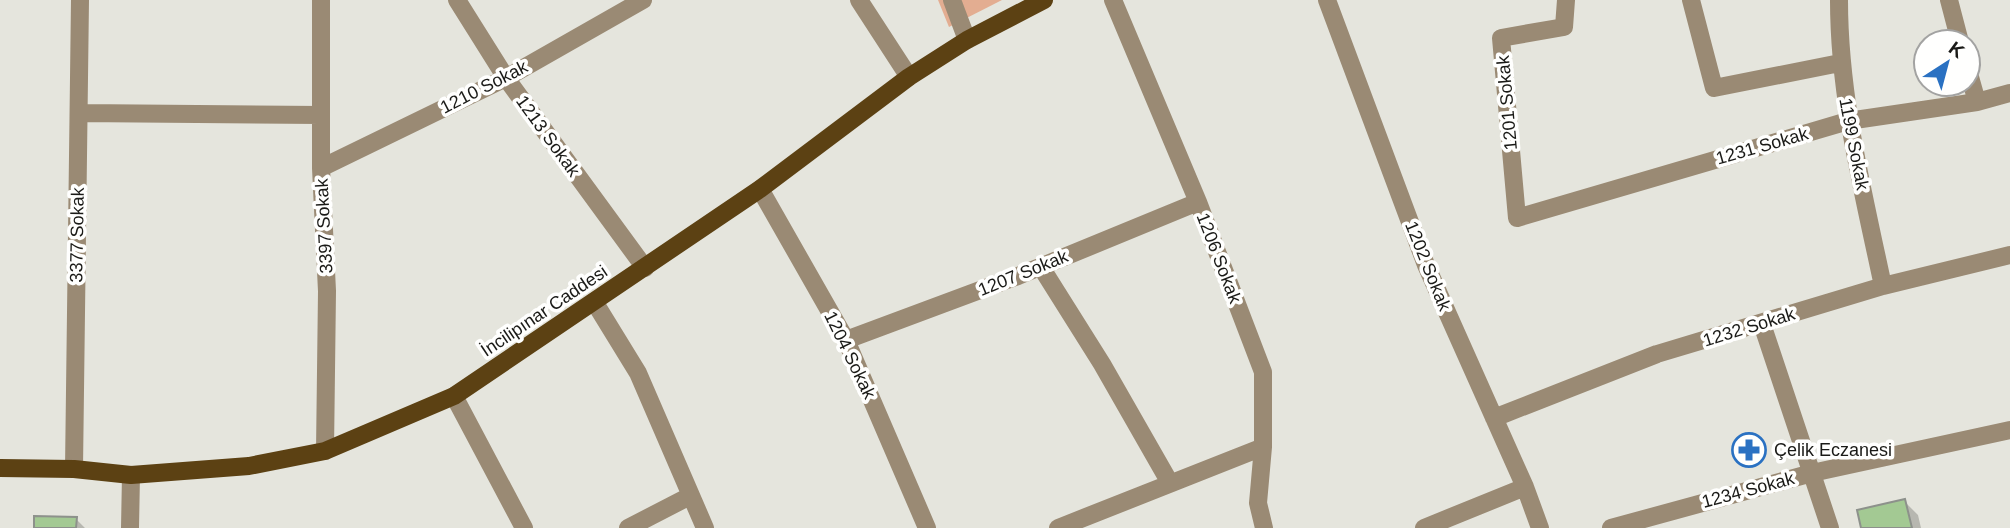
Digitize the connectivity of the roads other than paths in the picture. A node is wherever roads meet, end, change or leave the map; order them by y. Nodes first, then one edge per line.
1 (80, 0) edge
2 (321, 0) edge
3 (457, 0) edge
4 (643, 0) edge
5 (859, 0) edge
6 (952, 0) edge
7 (1044, 0) edge
8 (1113, 0) edge
9 (1327, 0) edge
10 (1566, 0) edge
11 (1691, 0) edge
12 (1839, 0) edge
13 (1949, 0) edge
14 (1957, 28) edge
15 (967, 40) junction
16 (1840, 63) junction
17 (909, 77) junction
18 (506, 78) junction
19 (2010, 93) edge
20 (1976, 98) edge
21 (1977, 102) junction
22 (79, 113) junction
23 (321, 115) junction
24 (1848, 121) junction
25 (321, 168) junction
26 (760, 189) junction
27 (1198, 202) junction
28 (1517, 218) joint
29 (2010, 255) edge
30 (1041, 267) junction
31 (645, 268) junction
32 (1883, 286) junction
33 (595, 303) junction
34 (1762, 324) junction
35 (846, 340) junction
36 (454, 396) junction
37 (1494, 418) junction
38 (2010, 430) edge
39 (1263, 447) junction
40 (325, 452) junction
41 (0, 468) edge
42 (74, 469) junction
43 (1812, 473) junction
44 (131, 475) junction
45 (1170, 483) junction
46 (1525, 487) junction
47 (690, 496) junction
48 (130, 528) edge
49 (524, 528) edge
50 (628, 528) edge
51 (705, 528) edge
52 (927, 528) edge
53 (1058, 528) edge
54 (1264, 528) edge
55 (1424, 528) edge
56 (1540, 528) edge
57 (1611, 528) edge
58 (1830, 528) edge

1 - 22 street, 3377 Sokak
2 - 23 street, 3397 Sokak
3 - 18 street, 1213 Sokak
4 - 18 street, 1210 Sokak
5 - 17 street
6 - 15 street
7 - 15 main road, İncilipınar Caddesi
8 - 27 street, 1206 Sokak
9 - 37 street, 1202 Sokak
10 - 28 street, 1201 Sokak
11 - 16 street
12 - 16 street, 1199 Sokak
13 - 14 street
15 - 17 main road, İncilipınar Caddesi
16 - 24 street, 1199 Sokak
17 - 26 main road, İncilipınar Caddesi
18 - 25 street, 1210 Sokak
18 - 31 street, 1213 Sokak
19 - 21 street, 1231 Sokak
20 - 21 street
21 - 24 street, 1231 Sokak
22 - 23 street
22 - 42 street, 3377 Sokak
23 - 25 street, 3397 Sokak
24 - 28 street, 1231 Sokak
24 - 32 street, 1199 Sokak
25 - 40 street, 3397 Sokak
26 - 31 main road, İncilipınar Caddesi
26 - 35 street, 1204 Sokak
27 - 30 street, 1207 Sokak
27 - 39 street, 1206 Sokak
29 - 32 street, 1232 Sokak
30 - 35 street, 1207 Sokak
30 - 45 street
31 - 33 main road, İncilipınar Caddesi
32 - 34 street, 1232 Sokak
33 - 36 main road, İncilipınar Caddesi
33 - 47 street
34 - 37 street, 1232 Sokak
34 - 43 street
35 - 52 street, 1204 Sokak
36 - 40 main road, İncilipınar Caddesi
36 - 49 street
37 - 46 street, 1202 Sokak
38 - 43 street, 1234 Sokak
39 - 45 street
39 - 54 street, 1206 Sokak
40 - 44 main road, İncilipınar Caddesi
41 - 42 main road, İncilipınar Caddesi
42 - 44 main road, İncilipınar Caddesi
43 - 57 street, 1234 Sokak
43 - 58 street
44 - 48 street
45 - 53 street
46 - 55 street
46 - 56 street, 1202 Sokak
47 - 50 street
47 - 51 street

